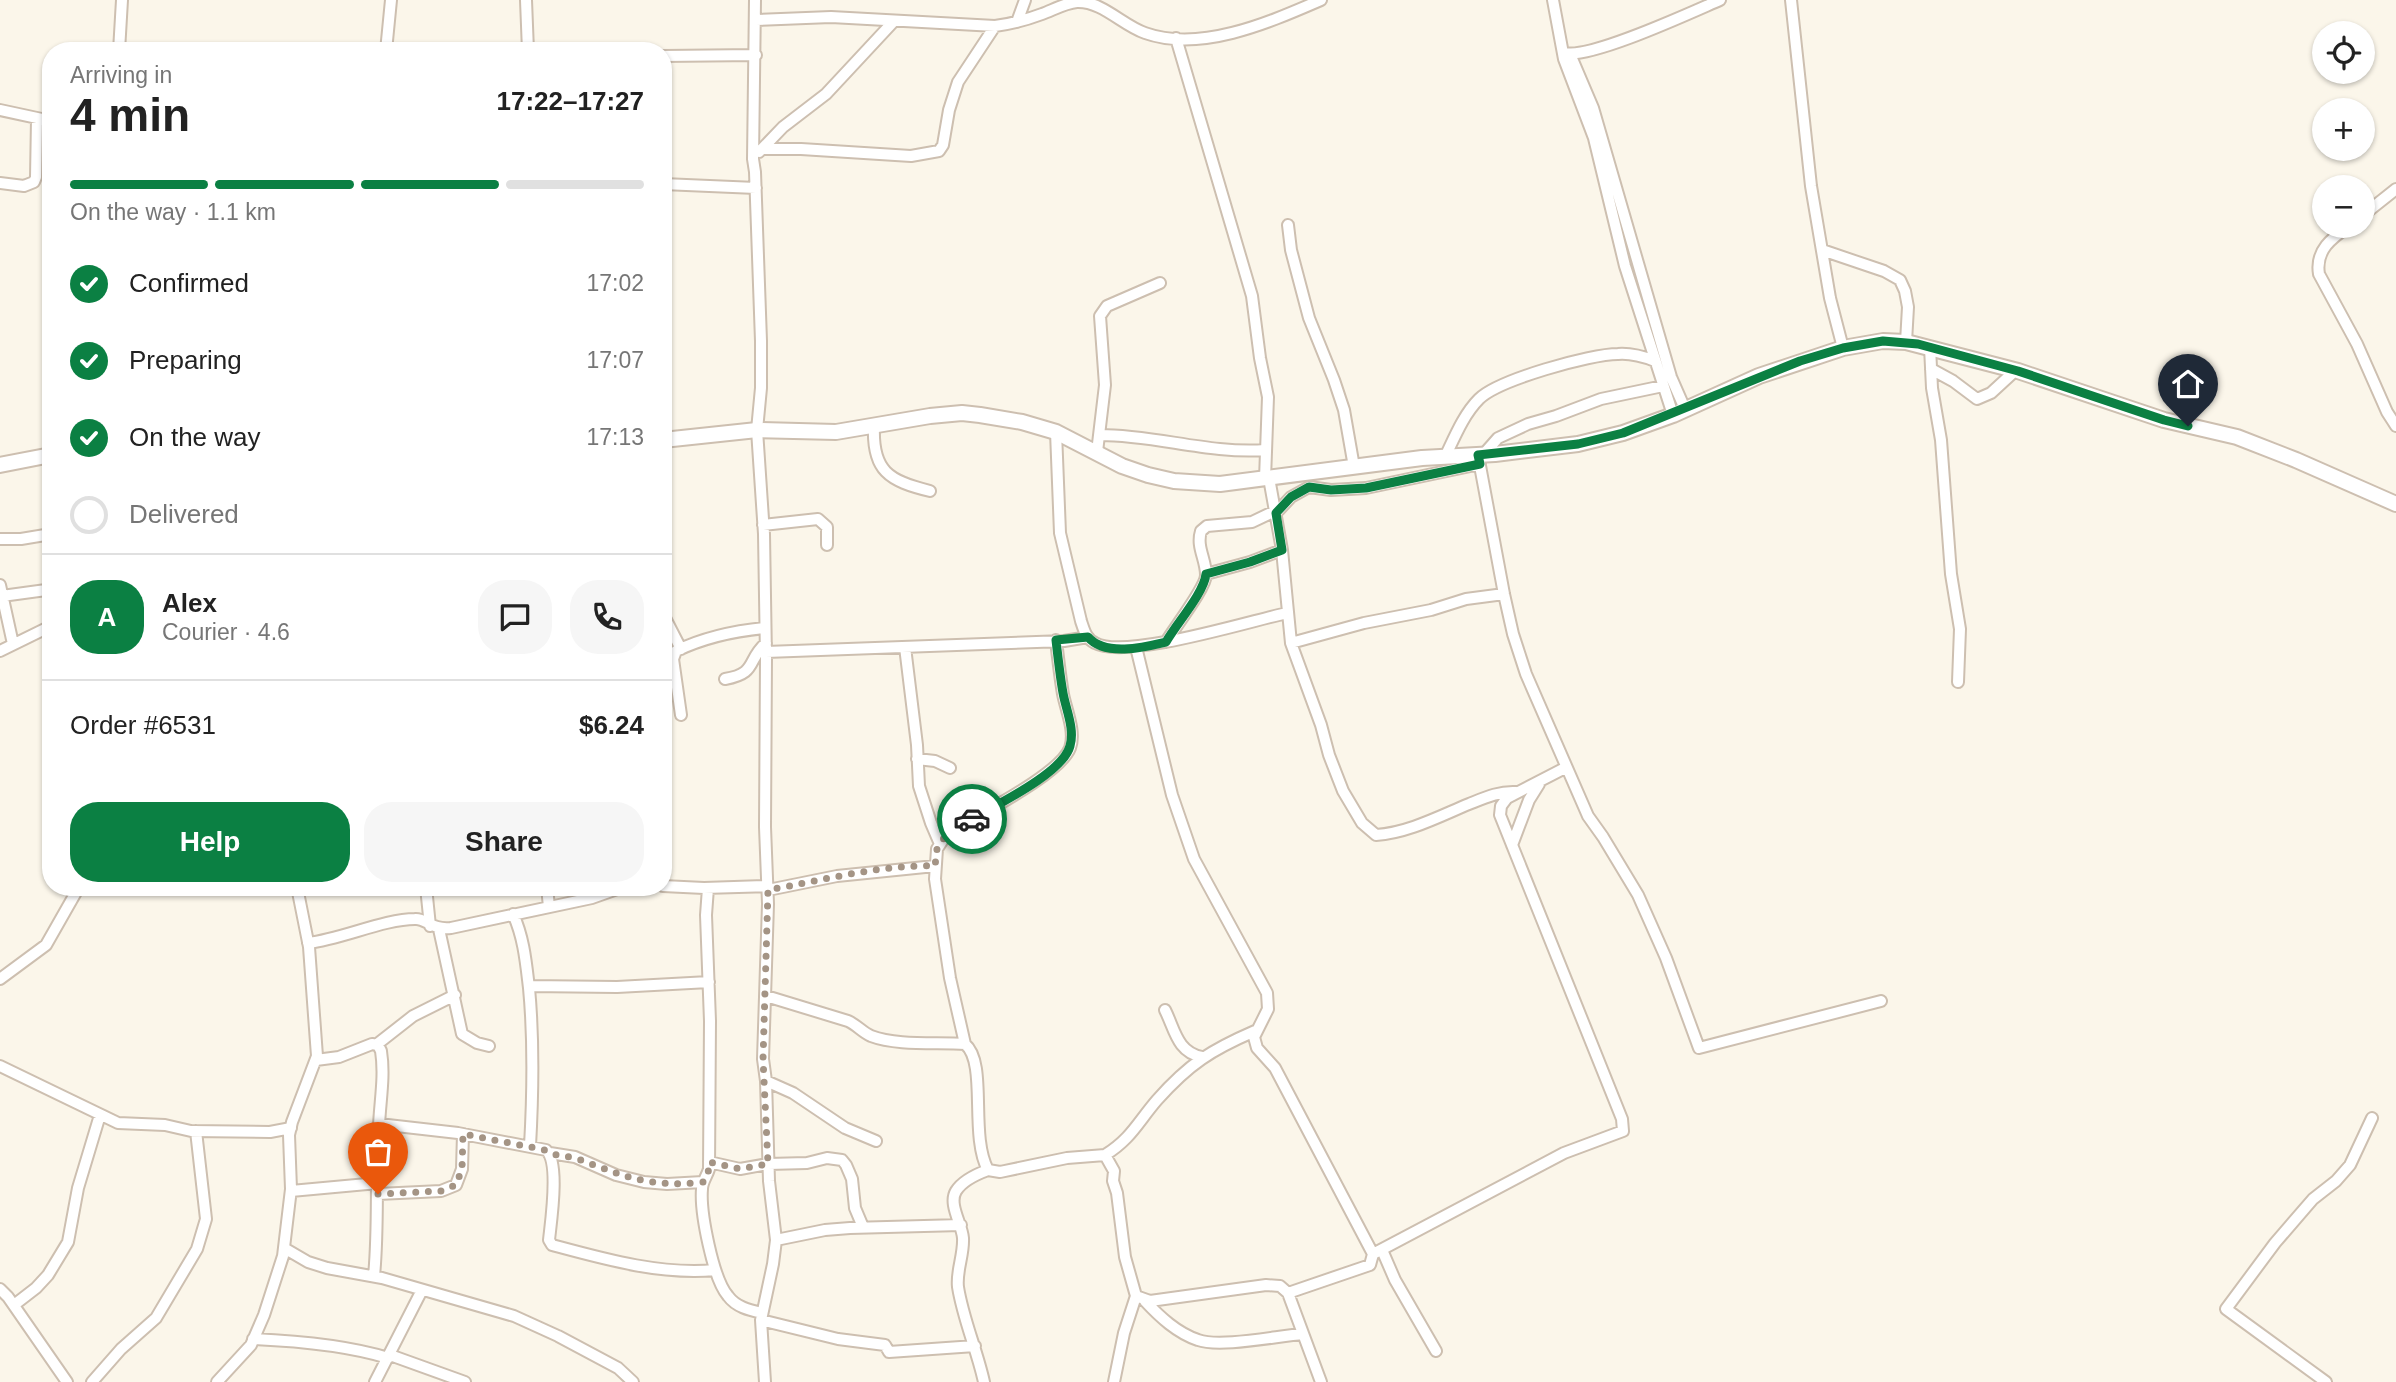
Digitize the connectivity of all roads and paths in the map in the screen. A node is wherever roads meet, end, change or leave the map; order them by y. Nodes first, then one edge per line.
1 (122, 0) edge
2 (391, 0) edge
3 (526, 0) edge
4 (755, 0) edge
5 (1025, 0) edge
6 (1321, 0) edge
7 (1553, 0) edge
8 (1720, 0) edge
9 (1791, 0) edge
10 (756, 20) junction
11 (894, 21) junction
12 (1017, 22) junction
13 (995, 26) junction
14 (1176, 38) junction
15 (120, 42) edge
16 (387, 42) edge
17 (528, 42) edge
18 (1566, 53) junction
19 (756, 55) junction
20 (672, 56) edge
21 (0, 110) edge
22 (37, 119) junction
23 (42, 120) edge
24 (762, 149) junction
25 (752, 159) junction
26 (0, 183) edge
27 (672, 184) edge
28 (756, 188) junction
29 (2396, 189) edge
30 (2375, 206) edge
31 (1288, 225) dead end
32 (2334, 238) edge
33 (1822, 250) junction
34 (1160, 283) dead end
35 (1906, 342) junction
36 (1930, 347) junction
37 (1843, 348) junction
38 (1655, 361) junction
39 (1931, 369) junction
40 (2016, 370) junction
41 (1663, 386) junction
42 (1679, 412) junction
43 (874, 426) junction
44 (2396, 426) edge
45 (757, 429) junction
46 (1056, 432) junction
47 (1100, 435) junction
48 (672, 439) edge
49 (1265, 450) junction
50 (1097, 452) junction
51 (1446, 456) junction
52 (42, 457) edge
53 (1480, 458) junction
54 (0, 465) edge
55 (1354, 467) junction
56 (1267, 479) junction
57 (930, 491) dead end
58 (2396, 504) edge
59 (1276, 512) junction
60 (763, 525) junction
61 (42, 536) edge
62 (0, 539) edge
63 (827, 545) dead end
64 (1282, 550) junction
65 (1206, 574) junction
66 (1, 590) edge
67 (42, 590) edge
68 (1504, 594) junction
69 (1287, 613) junction
70 (765, 628) junction
71 (42, 630) edge
72 (672, 632) edge
73 (1088, 637) junction
74 (1056, 640) junction
75 (1166, 642) junction
76 (1290, 643) junction
77 (13, 644) junction
78 (766, 647) junction
79 (905, 647) junction
80 (1136, 647) junction
81 (681, 649) junction
82 (0, 651) edge
83 (672, 657) edge
84 (672, 678) edge
85 (725, 679) dead end
86 (1958, 682) dead end
87 (681, 715) dead end
88 (917, 759) junction
89 (950, 768) dead end
90 (1565, 768) junction
91 (1542, 780) junction
92 (1519, 792) junction
93 (940, 844) junction
94 (1513, 845) junction
95 (935, 866) junction
96 (672, 886) edge
97 (708, 888) junction
98 (768, 888) junction
99 (74, 896) edge
100 (299, 896) edge
101 (428, 896) edge
102 (548, 896) edge
103 (598, 896) edge
104 (549, 907) junction
105 (513, 914) junction
106 (435, 927) junction
107 (308, 943) junction
108 (0, 979) edge
109 (709, 982) junction
110 (528, 986) junction
111 (455, 995) junction
112 (766, 996) junction
113 (1881, 1001) dead end
114 (1165, 1010) dead end
115 (1255, 1031) junction
116 (965, 1044) junction
117 (376, 1045) junction
118 (489, 1046) dead end
119 (1202, 1057) junction
120 (316, 1060) junction
121 (0, 1066) edge
122 (766, 1081) junction
123 (100, 1115) junction
124 (2372, 1118) dead end
125 (379, 1124) junction
126 (291, 1128) junction
127 (196, 1131) junction
128 (463, 1134) junction
129 (876, 1141) dead end
130 (530, 1146) junction
131 (550, 1153) junction
132 (1105, 1155) junction
133 (709, 1162) junction
134 (768, 1164) junction
135 (988, 1170) junction
136 (703, 1182) junction
137 (378, 1188) junction
138 (291, 1191) junction
139 (961, 1226) junction
140 (863, 1227) junction
141 (776, 1240) junction
142 (284, 1248) junction
143 (1378, 1252) junction
144 (715, 1270) junction
145 (374, 1276) junction
146 (0, 1289) edge
147 (422, 1290) junction
148 (1288, 1293) junction
149 (1141, 1298) junction
150 (14, 1305) junction
151 (761, 1317) junction
152 (1303, 1334) junction
153 (253, 1339) junction
154 (975, 1346) junction
155 (1436, 1350) dead end
156 (389, 1356) junction
157 (67, 1382) edge
158 (92, 1382) edge
159 (217, 1382) edge
160 (375, 1382) edge
161 (465, 1382) edge
162 (634, 1382) edge
163 (765, 1382) edge
164 (984, 1382) edge
165 (1114, 1382) edge
166 (1321, 1382) edge
167 (2326, 1382) edge

1 - 15 street
2 - 16 street
3 - 17 street
4 - 10 street
5 - 12 street
6 - 14 street
7 - 18 street
8 - 18 street
9 - 33 street
10 - 11 street
10 - 19 street
11 - 13 street
11 - 24 street
12 - 13 street
12 - 14 street
13 - 24 street
14 - 49 street
18 - 38 street
18 - 42 street
19 - 20 street
19 - 25 street
21 - 22 street
22 - 23 street
22 - 26 street
24 - 25 street
25 - 28 street
27 - 28 street
28 - 45 street
29 - 30 street
31 - 55 street
32 - 44 street
33 - 35 street
33 - 37 street
34 - 47 street
35 - 36 street
35 - 37 street
36 - 39 street
36 - 40 street
37 - 42 street
38 - 41 street
38 - 51 street
39 - 40 street
39 - 86 street
40 - 58 street
41 - 42 street
41 - 53 street
42 - 53 street
43 - 45 street
43 - 46 street
43 - 57 street
45 - 48 street
45 - 60 street
46 - 50 street
46 - 73 street
47 - 49 street
47 - 50 street
49 - 56 street
50 - 56 street
51 - 53 street
51 - 55 street
52 - 54 street
53 - 59 street
53 - 68 street
55 - 56 street
56 - 59 street
59 - 64 street
59 - 65 street
60 - 63 street
60 - 70 street
61 - 62 street
64 - 65 street
64 - 69 street
65 - 75 street
66 - 67 street
66 - 77 street
68 - 76 street
68 - 90 street
69 - 75 street
69 - 76 street
70 - 78 street
70 - 81 street
71 - 77 street
72 - 81 street
73 - 74 street
73 - 80 street
74 - 79 street
74 - 93 street
75 - 80 street
76 - 92 street
77 - 82 street
78 - 79 street
78 - 85 street
78 - 98 street
79 - 88 street
80 - 115 street
81 - 83 street
84 - 87 street
88 - 89 street
88 - 93 street
90 - 91 street
90 - 113 street
91 - 92 street
91 - 94 street
92 - 94 street
93 - 95 street
94 - 143 street
95 - 98 street
95 - 116 street
96 - 97 street
97 - 98 street
97 - 109 street
98 - 112 street
99 - 108 street
100 - 107 street
101 - 106 street
102 - 104 street
103 - 104 street
104 - 105 street
105 - 106 street
105 - 110 street
106 - 107 street
106 - 111 street
107 - 120 street
109 - 110 street
109 - 133 street
110 - 130 street
111 - 117 street
111 - 118 street
112 - 116 street
112 - 122 street
114 - 119 street
115 - 119 street
115 - 143 street
116 - 135 street
117 - 120 street
117 - 125 street
119 - 132 street
120 - 126 street
121 - 123 street
122 - 129 street
122 - 134 street
123 - 127 street
123 - 150 street
124 - 167 street
125 - 128 street
125 - 137 street
126 - 127 street
126 - 138 street
127 - 158 street
128 - 130 street
128 - 137 street
130 - 131 street
131 - 136 street
131 - 144 street
132 - 135 street
132 - 149 street
133 - 134 street
133 - 136 street
134 - 140 street
134 - 141 street
135 - 139 street
136 - 144 street
137 - 138 street
137 - 145 street
138 - 142 street
139 - 140 street
139 - 154 street
140 - 141 street
141 - 151 street
142 - 145 street
142 - 153 street
143 - 148 street
143 - 155 street
144 - 151 street
145 - 147 street
146 - 150 street
147 - 156 street
147 - 162 street
148 - 149 street
148 - 152 street
149 - 152 street
149 - 165 street
150 - 157 street
151 - 154 street
151 - 163 street
152 - 166 street
153 - 156 street
153 - 159 street
154 - 164 street
156 - 160 street
156 - 161 street

